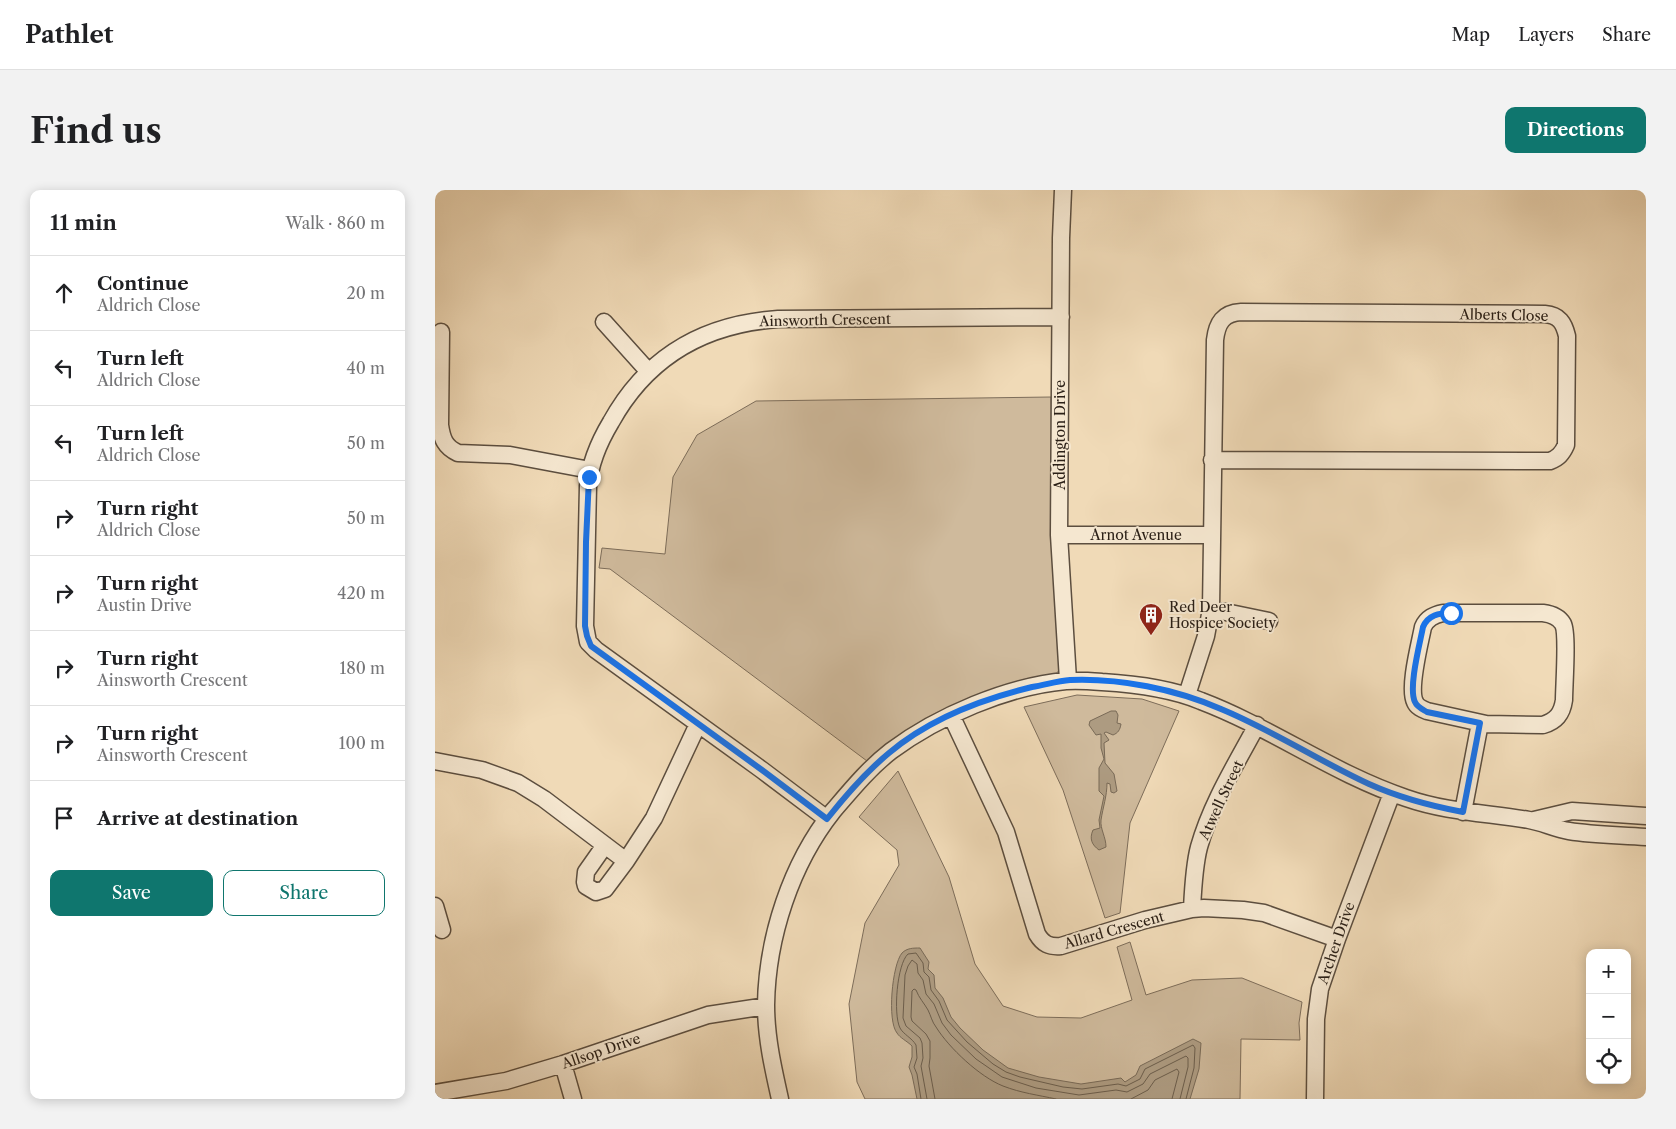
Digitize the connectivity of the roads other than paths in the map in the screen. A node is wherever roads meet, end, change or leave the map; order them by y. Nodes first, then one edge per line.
1 (1063, 190) edge
2 (1061, 317) junction
3 (604, 322) dead end
4 (441, 332) dead end
5 (648, 372) junction
6 (1213, 460) junction
7 (590, 470) junction
8 (1059, 534) junction
9 (1212, 534) junction
10 (1211, 609) junction
11 (1269, 621) dead end
12 (1068, 680) junction
13 (1187, 695) junction
14 (951, 715) junction
15 (1480, 723) junction
16 (698, 724) junction
17 (1257, 725) junction
18 (435, 761) edge
19 (1392, 793) junction
20 (1463, 812) junction
21 (1646, 816) edge
22 (827, 819) junction
23 (1531, 820) junction
24 (1646, 837) edge
25 (605, 845) junction
26 (626, 861) junction
27 (435, 906) edge
28 (1192, 909) junction
29 (442, 930) dead end
30 (1337, 939) junction
31 (766, 1006) junction
32 (563, 1064) junction
33 (435, 1093) edge
34 (573, 1099) edge
35 (780, 1099) edge
36 (1315, 1099) edge

1 - 2 street, Addington Drive
2 - 5 street, Ainsworth Crescent
2 - 8 street, Addington Drive
3 - 5 street
4 - 7 street
5 - 7 street, Ainsworth Crescent
6 - 6 street, Alberts Close
6 - 9 street, Alberts Close
7 - 16 street, Ainsworth Crescent
8 - 9 street, Arnot Avenue
8 - 12 street, Addington Drive
9 - 10 street, Alberts Close
10 - 11 street
10 - 13 street, Alberts Close
12 - 13 street
12 - 14 street
13 - 17 street
14 - 22 street
14 - 28 street, Allard Crescent
15 - 15 street
15 - 20 street
16 - 22 street, Ainsworth Crescent
16 - 26 street
17 - 19 street
17 - 28 street, Atwell Street
18 - 25 street
19 - 20 street
19 - 30 street, Archer Drive
20 - 23 street
21 - 23 street
22 - 31 street
23 - 24 street
25 - 26 street
25 - 26 street
27 - 29 street
28 - 30 street, Allard Crescent
30 - 36 street, Archer Drive
31 - 32 street, Allsop Drive
31 - 35 street
32 - 33 street, Allsop Drive
32 - 34 street

